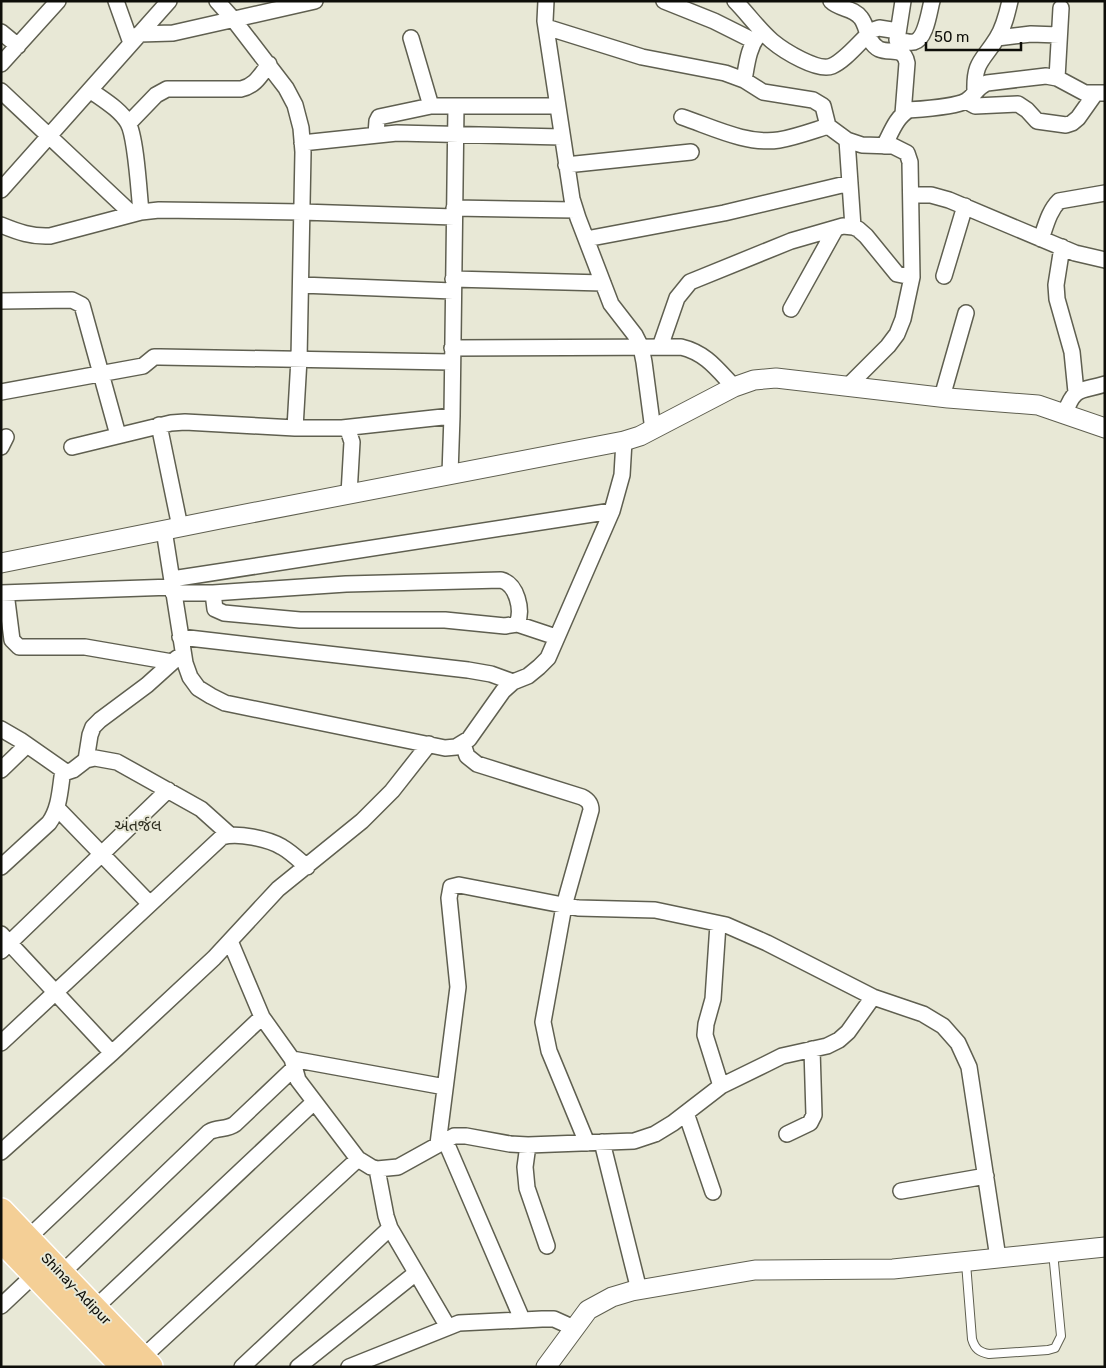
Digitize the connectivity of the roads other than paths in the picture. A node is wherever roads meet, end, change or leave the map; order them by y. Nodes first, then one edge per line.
1 (58, 1) edge
2 (116, 1) edge
3 (169, 1) edge
4 (217, 1) edge
5 (546, 1) edge
6 (664, 1) edge
7 (831, 1) edge
8 (903, 1) edge
9 (932, 1) edge
10 (1010, 1) edge
11 (309, 2) edge
12 (737, 2) edge
13 (1060, 8) dead end
14 (233, 19) junction
15 (546, 27) junction
16 (1, 32) edge
17 (868, 34) junction
18 (1059, 35) junction
19 (758, 36) junction
20 (411, 38) dead end
21 (997, 38) junction
22 (135, 39) junction
23 (897, 41) junction
24 (18, 46) junction
25 (1, 64) edge
26 (269, 64) junction
27 (1057, 78) junction
28 (744, 80) junction
29 (90, 90) junction
30 (1, 91) edge
31 (1100, 93) edge
32 (970, 96) junction
33 (431, 106) junction
34 (456, 106) junction
35 (557, 106) junction
36 (903, 114) junction
37 (682, 117) dead end
38 (129, 123) junction
39 (828, 126) junction
40 (376, 134) junction
41 (455, 134) junction
42 (48, 136) junction
43 (562, 137) junction
44 (847, 140) junction
45 (302, 143) junction
46 (884, 146) junction
47 (691, 152) dead end
48 (566, 165) junction
49 (850, 183) junction
50 (1, 189) edge
51 (1105, 193) edge
52 (910, 195) junction
53 (964, 206) junction
54 (575, 210) junction
55 (302, 212) junction
56 (137, 213) junction
57 (454, 213) junction
58 (1, 225) edge
59 (853, 226) junction
60 (836, 228) junction
61 (586, 239) junction
62 (1042, 239) junction
63 (1062, 247) junction
64 (1105, 260) edge
65 (944, 276) dead end
66 (912, 277) junction
67 (603, 283) junction
68 (301, 285) junction
69 (452, 285) junction
70 (1, 302) edge
71 (791, 309) dead end
72 (966, 313) dead end
73 (641, 347) junction
74 (660, 347) junction
75 (452, 355) junction
76 (299, 359) junction
77 (101, 374) junction
78 (1105, 384) edge
79 (848, 386) junction
80 (734, 387) junction
81 (1, 392) edge
82 (1076, 392) junction
83 (942, 397) junction
84 (1065, 413) junction
85 (452, 416) junction
86 (159, 425) junction
87 (295, 428) junction
88 (342, 428) junction
89 (1105, 428) edge
90 (652, 430) junction
91 (118, 435) junction
92 (624, 441) junction
93 (72, 447) dead end
94 (450, 474) junction
95 (349, 494) junction
96 (612, 511) junction
97 (172, 529) junction
98 (1, 563) edge
99 (172, 586) junction
100 (4, 593) edge
101 (213, 593) junction
102 (517, 624) junction
103 (180, 637) junction
104 (556, 637) junction
105 (177, 658) junction
106 (513, 682) junction
107 (1, 729) edge
108 (429, 744) junction
109 (463, 744) junction
110 (27, 745) junction
111 (86, 760) junction
112 (1, 770) edge
113 (63, 770) junction
114 (168, 790) junction
115 (57, 808) junction
116 (230, 835) junction
117 (102, 854) junction
118 (1, 866) edge
119 (306, 866) junction
120 (150, 904) junction
121 (564, 906) junction
122 (718, 924) junction
123 (230, 941) junction
124 (4, 942) edge
125 (55, 992) junction
126 (872, 997) junction
127 (262, 1017) junction
128 (1, 1043) edge
129 (812, 1049) junction
130 (112, 1053) junction
131 (293, 1064) junction
132 (721, 1086) junction
133 (446, 1087) junction
134 (314, 1102) junction
135 (686, 1113) junction
136 (787, 1134) dead end
137 (442, 1142) junction
138 (602, 1142) junction
139 (587, 1143) junction
140 (528, 1145) junction
141 (1, 1152) edge
142 (358, 1159) junction
143 (378, 1169) junction
144 (986, 1176) junction
145 (901, 1191) dead end
146 (713, 1192) dead end
147 (1, 1211) edge
148 (390, 1228) junction
149 (28, 1238) junction
150 (1, 1239) edge
151 (546, 1246) dead end
152 (1105, 1247) edge
153 (1053, 1252) junction
154 (998, 1258) junction
155 (966, 1261) junction
156 (62, 1273) junction
157 (416, 1273) junction
158 (35, 1274) junction
159 (639, 1290) junction
160 (1, 1306) edge
161 (95, 1308) junction
162 (522, 1319) junction
163 (448, 1327) junction
164 (574, 1328) junction
165 (378, 1361) edge
166 (139, 1364) edge
167 (550, 1365) edge
168 (242, 1367) edge
169 (298, 1367) edge
170 (349, 1367) edge

1 - 24 street
2 - 22 street
3 - 22 street
4 - 14 street
5 - 15 street
6 - 19 street
7 - 17 street
8 - 23 street
9 - 23 street
10 - 21 street
11 - 14 street
12 - 19 street
13 - 18 street
14 - 22 street
14 - 26 street
15 - 28 street
15 - 35 street
16 - 24 street
17 - 19 street
17 - 23 street
17 - 23 street
18 - 21 street
18 - 27 street
19 - 28 street
20 - 33 street
21 - 32 street
22 - 29 street
23 - 36 street
24 - 25 street
26 - 38 street
26 - 45 street
27 - 31 street
27 - 32 street
28 - 39 street
29 - 38 street
29 - 42 street
30 - 42 street
31 - 32 street
32 - 36 street
33 - 34 street
33 - 40 street
34 - 35 street
34 - 41 street
35 - 43 street
36 - 46 street
37 - 39 street
38 - 56 street
39 - 44 street
40 - 41 street
40 - 45 street
41 - 43 street
41 - 57 street
42 - 50 street
42 - 56 street
43 - 48 street
44 - 46 street
44 - 49 street
45 - 55 street
46 - 52 street
47 - 48 street
48 - 54 street
49 - 59 street
49 - 61 street
51 - 62 street
52 - 53 street
52 - 66 street
53 - 62 street
53 - 65 street
54 - 57 street
54 - 61 street
55 - 56 street
55 - 57 street
55 - 68 street
56 - 58 street
57 - 69 street
59 - 60 street
59 - 66 street
60 - 71 street
60 - 74 street
61 - 67 street
62 - 63 street
63 - 64 street
63 - 82 street
66 - 79 street
67 - 69 street
67 - 73 street
68 - 69 street
68 - 76 street
69 - 75 street
70 - 77 street
72 - 83 street
73 - 74 street
73 - 75 street
73 - 90 street
74 - 80 street
75 - 76 street
75 - 85 street
76 - 77 street
76 - 87 street
77 - 81 street
77 - 91 street
78 - 82 street
79 - 80 street
79 - 83 street
80 - 90 street
82 - 84 street
83 - 84 street
84 - 89 street
85 - 88 street
85 - 94 street
86 - 87 street
86 - 91 street
86 - 97 street
87 - 88 street
88 - 95 street
90 - 92 street
91 - 93 street
92 - 94 street
92 - 96 street
94 - 95 street
95 - 97 street
96 - 99 street
96 - 104 street
97 - 98 street
97 - 99 street
99 - 100 street
99 - 101 street
99 - 103 street
100 - 105 street
101 - 102 street
101 - 102 street
102 - 104 street
103 - 105 street
103 - 106 street
104 - 106 street
105 - 108 street
105 - 111 street
106 - 109 street
107 - 110 street
108 - 109 street
108 - 119 street
109 - 121 street
110 - 112 street
110 - 113 street
111 - 113 street
111 - 114 street
113 - 115 street
114 - 116 street
114 - 117 street
115 - 117 street
115 - 118 street
116 - 119 street
116 - 120 street
117 - 120 street
117 - 124 street
119 - 123 street
120 - 125 street
121 - 122 street
121 - 133 street
121 - 139 street
122 - 126 street
122 - 132 street
123 - 127 street
123 - 130 street
124 - 125 street
125 - 128 street
125 - 130 street
126 - 129 street
126 - 144 street
127 - 131 street
127 - 149 street
129 - 132 street
129 - 136 street
130 - 141 street
131 - 133 street
131 - 134 street
131 - 156 street
132 - 135 street
133 - 137 street
134 - 142 street
134 - 161 street
135 - 138 street
135 - 146 street
137 - 140 street
137 - 143 street
137 - 162 street
138 - 139 street
138 - 159 street
139 - 140 street
140 - 151 street
142 - 143 street
142 - 166 street
143 - 148 street
144 - 145 street
144 - 154 street
147 - 149 main road, Shinay-Adipur
148 - 157 street
148 - 168 street
149 - 156 main road, Shinay-Adipur
150 - 158 main road, Shinay-Adipur
152 - 153 street
153 - 154 street
153 - 155 lane
154 - 155 street
155 - 159 street
156 - 161 main road, Shinay-Adipur
157 - 163 street
157 - 169 street
158 - 160 street
158 - 166 main road, Shinay-Adipur
159 - 164 street
161 - 166 main road, Shinay-Adipur
162 - 163 street
162 - 164 street
163 - 165 street
164 - 167 street
165 - 170 street

